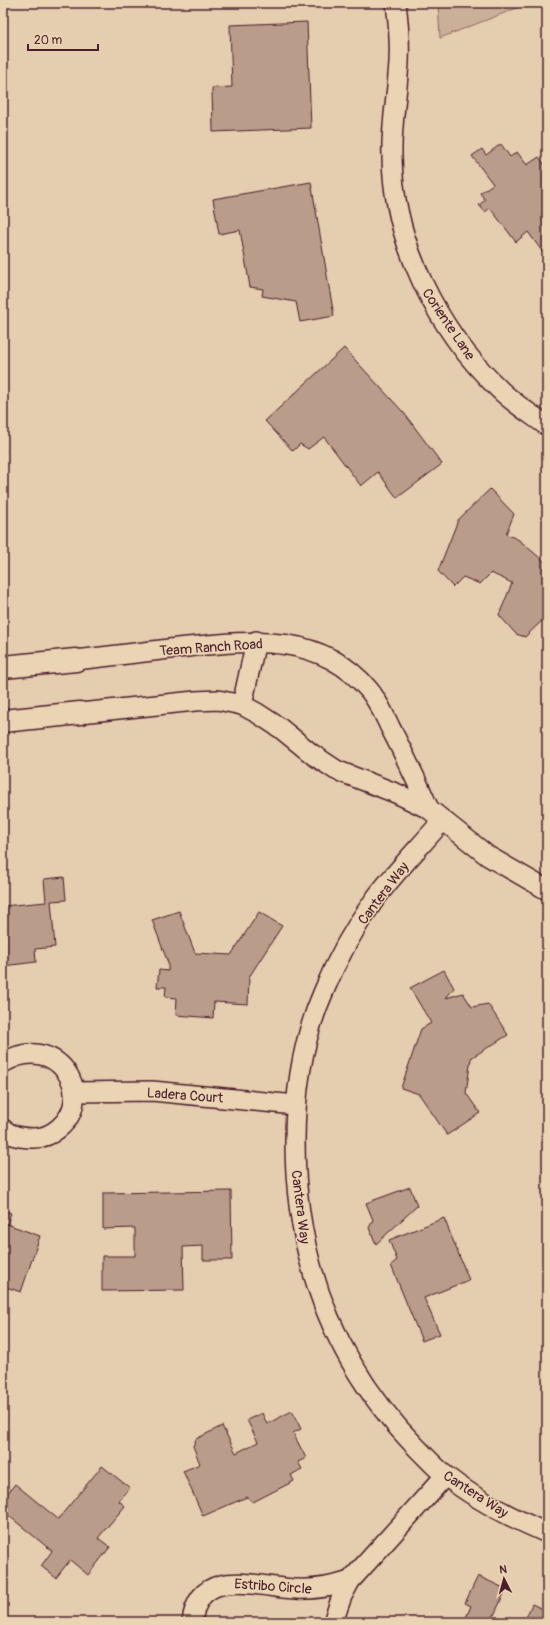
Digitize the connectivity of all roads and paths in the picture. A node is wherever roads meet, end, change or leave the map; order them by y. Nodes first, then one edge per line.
1 (396, 3) edge
2 (547, 426) edge
3 (256, 641) junction
4 (76, 660) joint
5 (3, 667) edge
6 (242, 705) junction
7 (80, 713) joint
8 (3, 721) edge
9 (435, 815) junction
10 (547, 890) edge
11 (3, 1063) edge
12 (74, 1092) junction
13 (296, 1105) junction
14 (3, 1129) edge
15 (446, 1476) junction
16 (547, 1533) edge
17 (350, 1581) junction
18 (192, 1622) edge
19 (334, 1622) edge

1 - 2 street, Coriente Lane
3 - 4 street, Team Ranch Road
3 - 6 street
3 - 9 street, Team Ranch Road
4 - 5 street, Team Ranch Road
6 - 7 street
6 - 9 street
7 - 8 street
9 - 10 street
9 - 13 street, Cantera Way
11 - 12 street
12 - 13 street, Ladera Court
12 - 14 street
13 - 15 street, Cantera Way
15 - 16 street, Cantera Way
15 - 17 street, Estribo Circle
17 - 18 street, Estribo Circle
17 - 19 street, Estribo Circle

